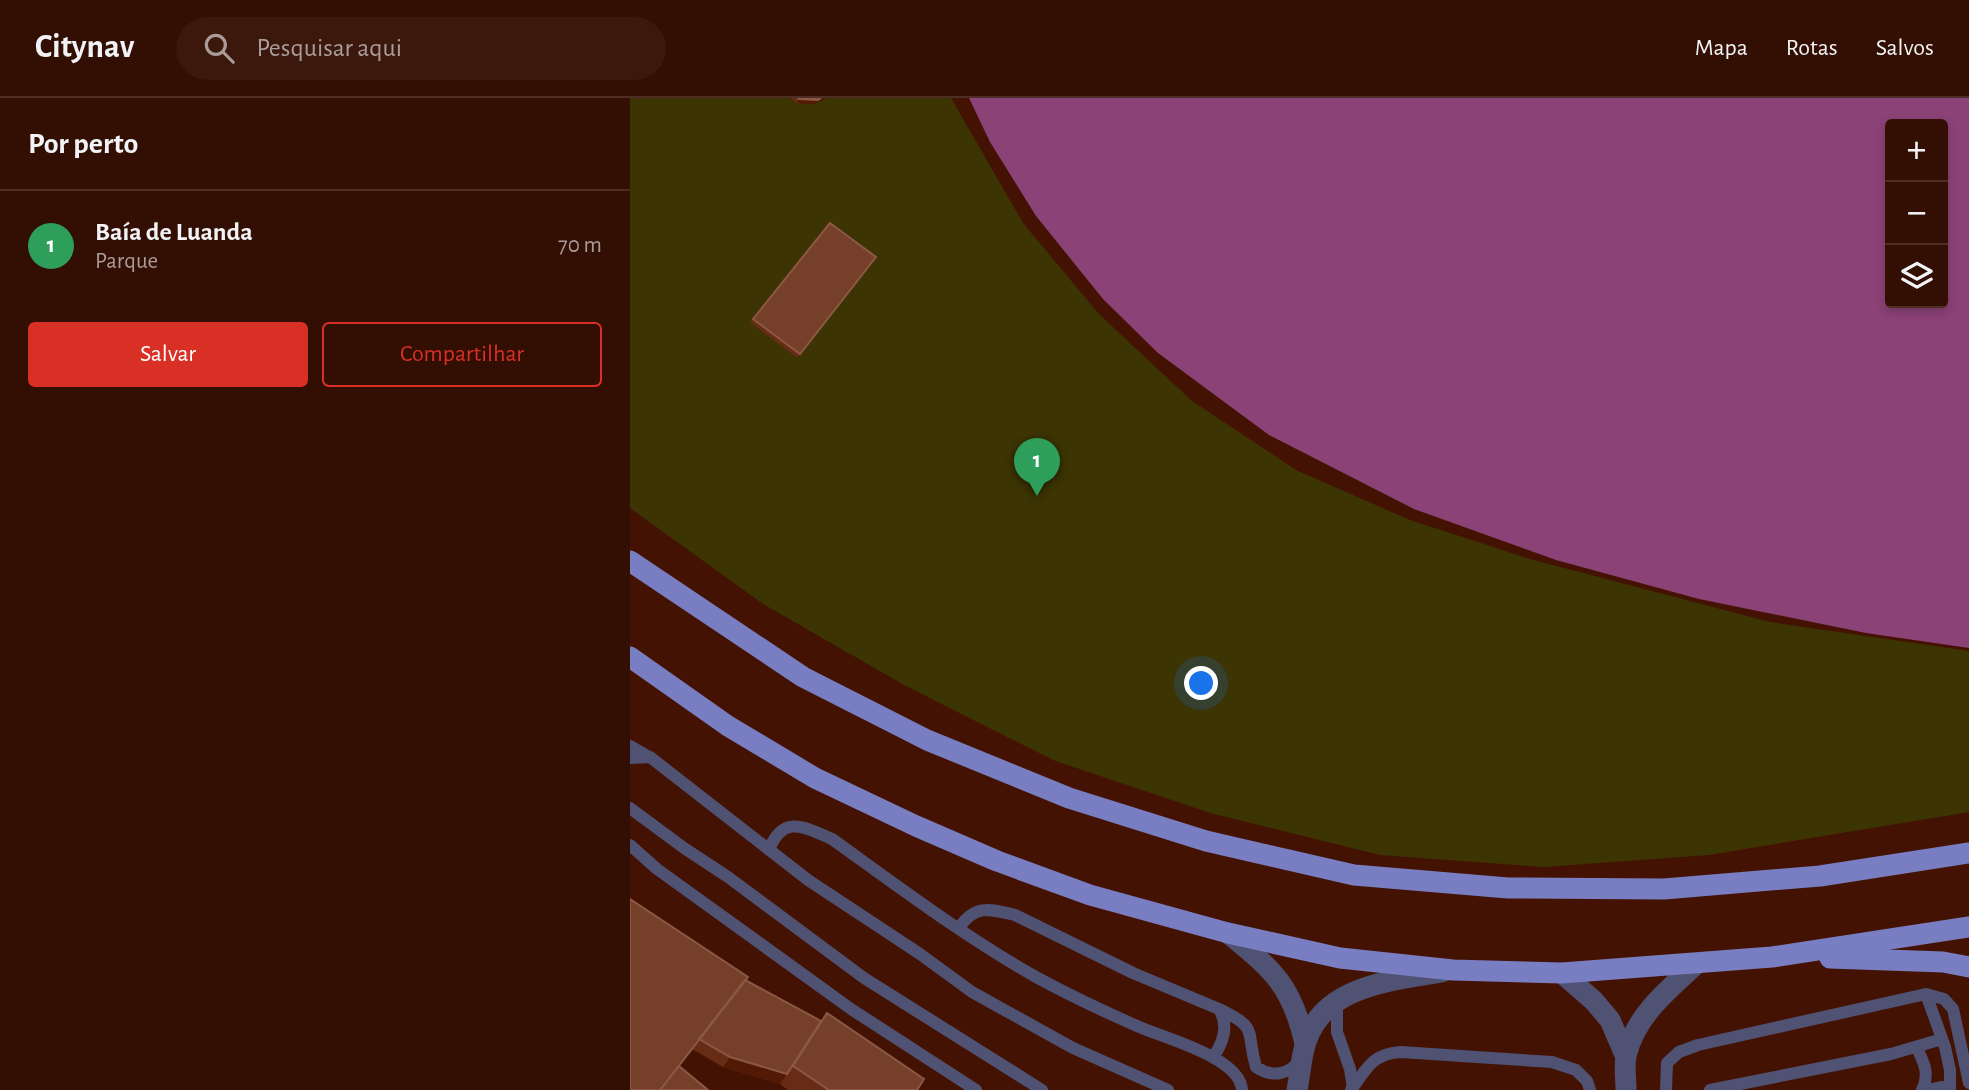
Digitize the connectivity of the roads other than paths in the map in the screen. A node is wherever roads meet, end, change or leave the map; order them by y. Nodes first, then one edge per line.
1 (630, 561) edge
2 (630, 657) edge
3 (630, 669) edge
4 (652, 673) junction
5 (630, 746) edge
6 (650, 757) junction
7 (630, 758) edge
8 (630, 808) edge
9 (630, 845) edge
10 (769, 850) junction
11 (1969, 852) edge
12 (1969, 860) edge
13 (1918, 861) junction
14 (1969, 927) edge
15 (959, 928) junction
16 (1228, 933) junction
17 (1772, 957) junction
18 (1696, 964) junction
19 (1969, 967) edge
20 (1453, 970) junction
21 (1562, 973) junction
22 (1926, 994) junction
23 (1337, 1001) junction
24 (1219, 1009) junction
25 (1942, 1039) junction
26 (1917, 1048) junction
27 (1304, 1050) junction
28 (1213, 1056) junction
29 (1626, 1057) junction
30 (1969, 1083) edge
31 (1950, 1087) edge
32 (1354, 1089) edge
33 (976, 1090) edge
34 (1042, 1090) edge
35 (1168, 1090) edge
36 (1242, 1090) edge
37 (1297, 1090) edge
38 (1590, 1090) edge
39 (1626, 1090) edge
40 (1666, 1090) edge
41 (1710, 1090) edge
42 (1922, 1090) edge
43 (1928, 1090) edge

1 - 13 main road
2 - 4 main road
3 - 4 main road
4 - 16 main road
5 - 6 lane
6 - 7 lane
6 - 10 lane
8 - 34 lane
9 - 33 lane
10 - 15 lane
10 - 35 lane
11 - 13 main road
12 - 13 main road
14 - 17 main road
15 - 24 lane
15 - 28 lane
16 - 20 main road
16 - 27 street
17 - 18 main road
17 - 19 main road
18 - 21 main road
18 - 29 street
20 - 21 main road
20 - 23 street
21 - 29 street
22 - 25 lane
22 - 30 lane
22 - 40 lane
23 - 27 street
23 - 32 lane
24 - 27 lane
24 - 28 lane
25 - 26 lane
25 - 31 lane
26 - 41 lane
26 - 42 lane
27 - 37 street
28 - 36 lane
29 - 39 street
31 - 43 lane
32 - 38 lane

